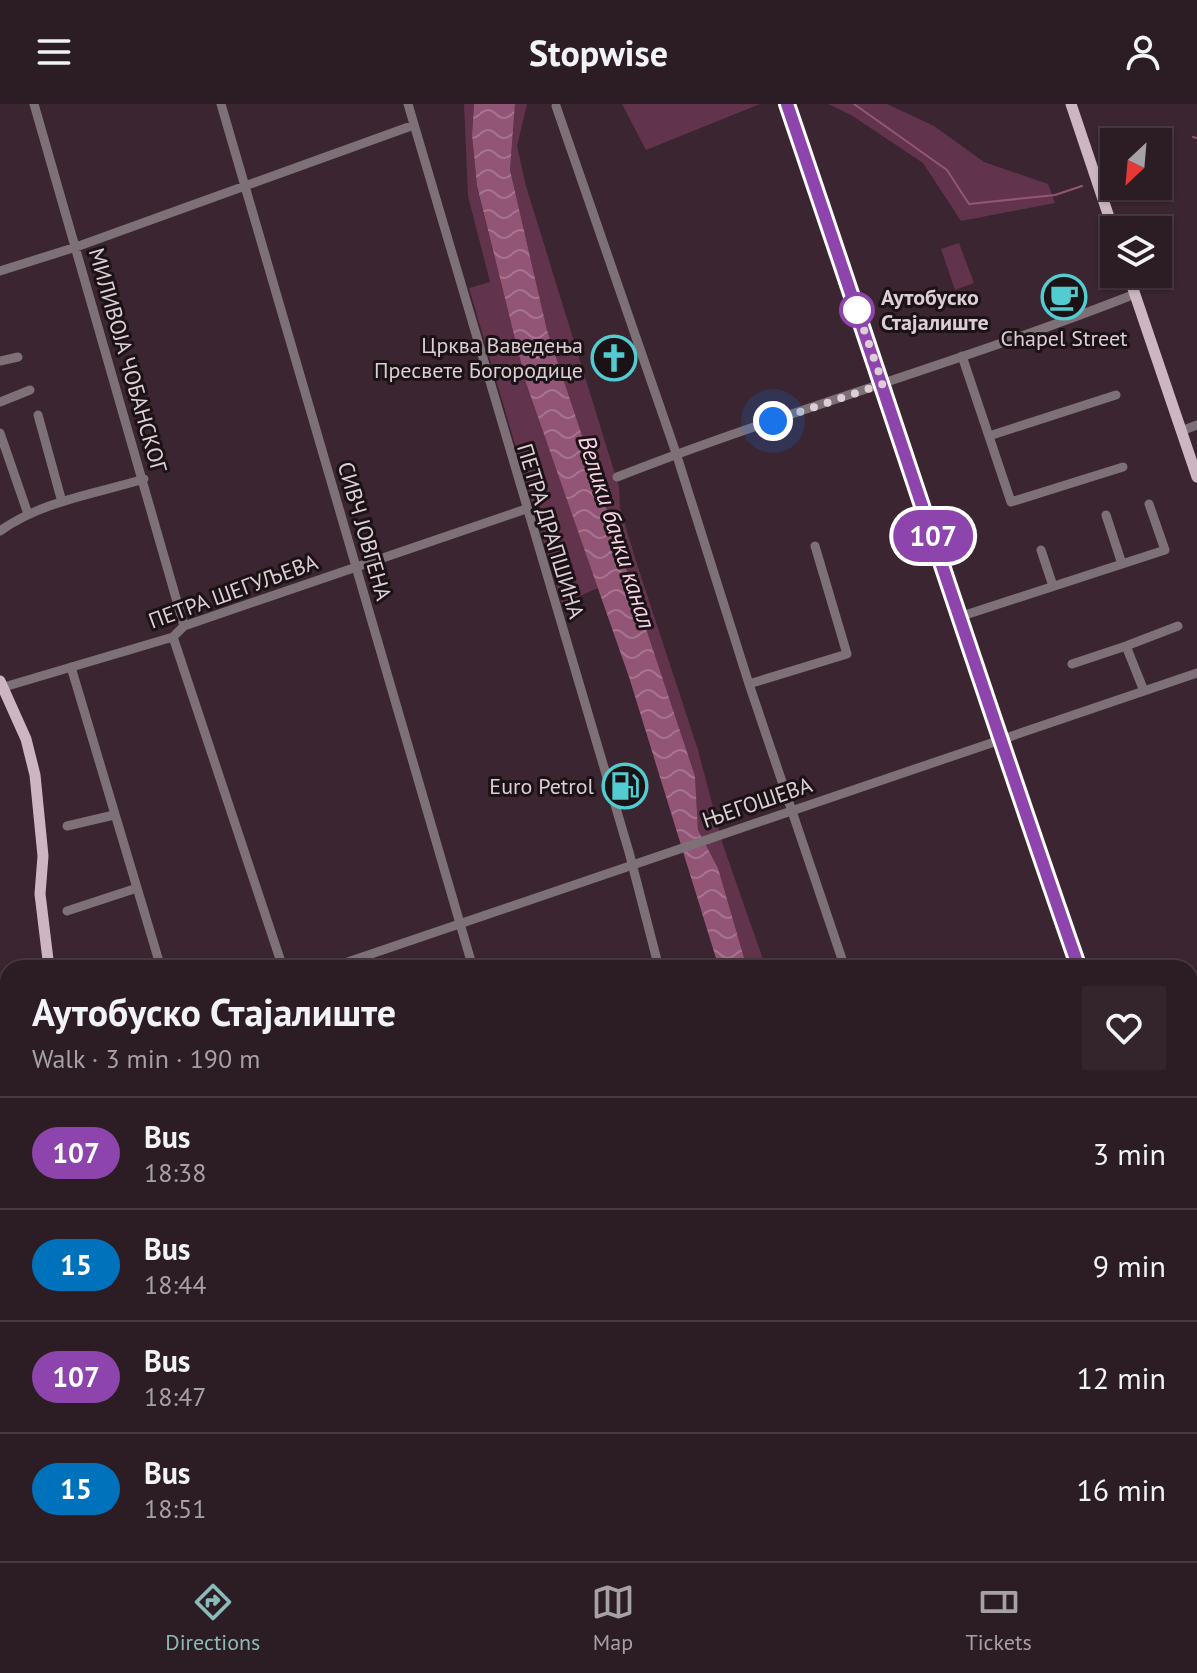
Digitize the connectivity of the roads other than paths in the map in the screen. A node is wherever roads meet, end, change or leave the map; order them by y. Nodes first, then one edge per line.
1 (34, 104) edge
2 (221, 104) edge
3 (408, 104) edge
4 (787, 104) edge
5 (1071, 104) edge
6 (556, 106) dead end
7 (414, 125) junction
8 (245, 186) junction
9 (1109, 216) edge
10 (76, 247) junction
11 (0, 271) edge
12 (1133, 288) edge
13 (1135, 294) junction
14 (962, 356) junction
15 (18, 357) dead end
16 (0, 361) edge
17 (883, 384) junction
18 (30, 390) dead end
19 (1116, 395) dead end
20 (0, 402) edge
21 (38, 415) dead end
22 (1197, 425) edge
23 (1181, 431) junction
24 (0, 433) edge
25 (989, 436) junction
26 (676, 453) junction
27 (1123, 467) dead end
28 (617, 477) dead end
29 (1197, 477) edge
30 (144, 479) junction
31 (62, 502) junction
32 (1149, 504) dead end
33 (526, 509) junction
34 (28, 514) junction
35 (1106, 515) dead end
36 (0, 531) edge
37 (815, 546) dead end
38 (1041, 550) dead end
39 (1122, 564) junction
40 (357, 568) junction
41 (1053, 586) junction
42 (959, 617) junction
43 (184, 626) junction
44 (1178, 626) dead end
45 (173, 637) junction
46 (1126, 646) junction
47 (1072, 664) dead end
48 (71, 667) junction
49 (1197, 673) edge
50 (2, 684) edge
51 (749, 684) junction
52 (1144, 691) junction
53 (999, 739) junction
54 (793, 811) junction
55 (114, 815) junction
56 (67, 826) dead end
57 (632, 865) junction
58 (137, 888) junction
59 (67, 911) dead end
60 (460, 924) junction
61 (48, 960) edge
62 (159, 960) edge
63 (280, 960) edge
64 (354, 960) edge
65 (471, 960) edge
66 (657, 960) edge
67 (842, 960) edge
68 (1076, 960) edge

1 - 10 street, МИЛИВОЈА ЧОБАНСКОГ
2 - 8 street, СИВЧ ЈОВГЕНА
3 - 7 street, ПЕТРА ДРАПШИНА
4 - 17 street
5 - 9 main road
6 - 26 street
7 - 8 street
7 - 33 street, ПЕТРА ДРАПШИНА
8 - 10 street
8 - 40 street, СИВЧ ЈОВГЕНА
10 - 11 street
10 - 30 street, МИЛИВОЈА ЧОБАНСКОГ
12 - 13 main road
13 - 14 street
13 - 23 main road
14 - 17 street
14 - 25 street
15 - 16 street
17 - 26 street
17 - 42 street
18 - 20 street
19 - 25 street
21 - 31 street
22 - 23 street
23 - 29 main road
24 - 34 street
25 - 27 street
26 - 28 street
26 - 51 street
30 - 31 street
30 - 43 street, МИЛИВОЈА ЧОБАНСКОГ
31 - 34 street
32 - 39 street
33 - 40 street, ПЕТРА ШЕГУЉЕВА
33 - 57 street, ПЕТРА ДРАПШИНА
34 - 36 street
35 - 39 street
37 - 51 street
38 - 41 street
39 - 41 street
40 - 43 street, ПЕТРА ШЕГУЉЕВА
40 - 60 street, СИВЧ ЈОВГЕНА
41 - 42 street
42 - 53 street
43 - 45 street, ПЕТРА ШЕГУЉЕВА
44 - 46 street
45 - 48 street, ПЕТРА ШЕГУЉЕВА
45 - 63 street
46 - 47 street
46 - 52 street
48 - 50 street, ПЕТРА ШЕГУЉЕВА
48 - 55 street
49 - 52 street, ЊЕГОШЕВА
50 - 61 main road
51 - 54 street
52 - 53 street, ЊЕГОШЕВА
53 - 54 street, ЊЕГОШЕВА
53 - 68 street
54 - 57 street, ЊЕГОШЕВА
54 - 67 street
55 - 56 street
55 - 58 street
57 - 60 street, ЊЕГОШЕВА
57 - 66 street, ПЕТРА ДРАПШИНА
58 - 59 street
58 - 62 street
60 - 64 street, ЊЕГОШЕВА
60 - 65 street, СИВЧ ЈОВГЕНА

